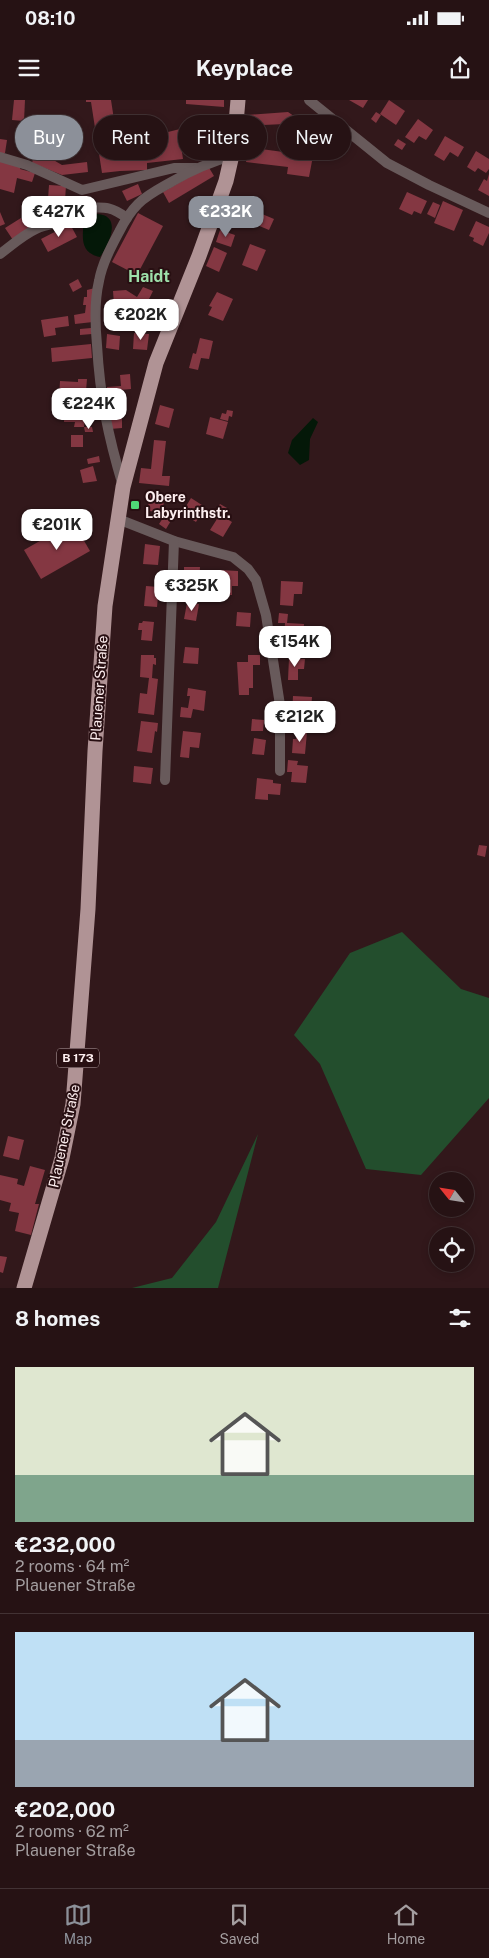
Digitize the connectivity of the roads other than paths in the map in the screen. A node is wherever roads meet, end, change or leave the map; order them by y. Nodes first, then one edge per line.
1 (238, 100) edge
2 (309, 100) edge
3 (236, 115) edge
4 (0, 158) edge
5 (216, 160) edge
6 (231, 160) edge
7 (197, 168) junction
8 (82, 190) junction
9 (86, 208) junction
10 (489, 213) edge
11 (127, 218) junction
12 (0, 254) edge
13 (123, 487) junction
14 (118, 519) junction
15 (174, 541) junction
16 (280, 771) dead end
17 (165, 780) dead end
18 (24, 1288) edge

1 - 3 main road, Plauener Straße / B 173
2 - 10 street
4 - 8 street
5 - 7 street
6 - 13 main road, Plauener Straße / B 173
7 - 8 street
7 - 11 street
8 - 9 street
9 - 11 street
9 - 12 street
11 - 13 street
13 - 14 main road, Plauener Straße / B 173
14 - 15 street
14 - 18 main road, Plauener Straße / B 173
15 - 16 street
15 - 17 street

